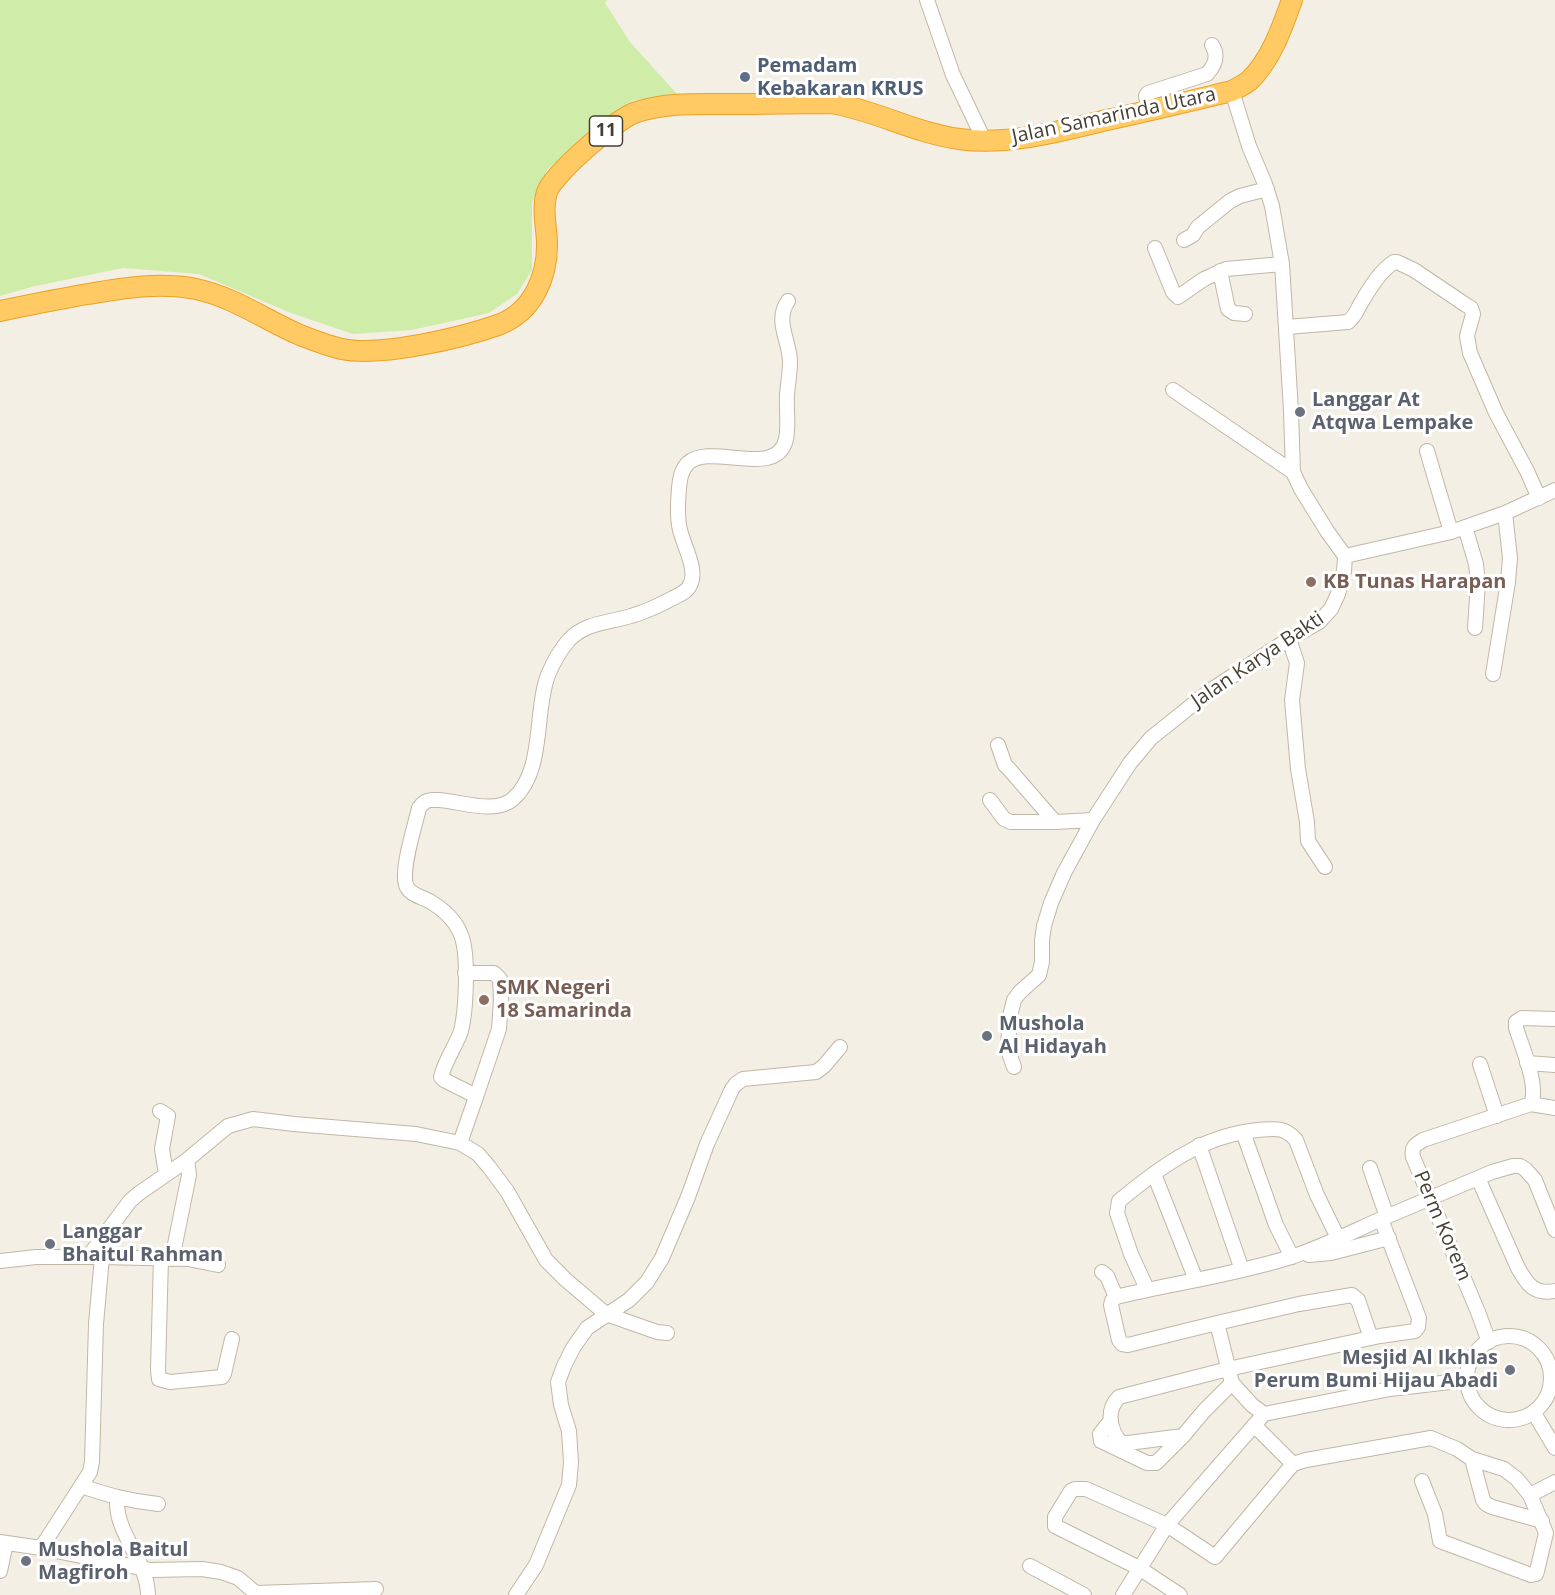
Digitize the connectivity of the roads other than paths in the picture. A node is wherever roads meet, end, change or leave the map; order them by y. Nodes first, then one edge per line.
1 (927, 0) edge
2 (1292, 0) edge
3 (1212, 45) dead end
4 (1232, 91) junction
5 (1149, 111) junction
6 (985, 142) junction
7 (1267, 189) junction
8 (1184, 240) dead end
9 (1155, 248) dead end
10 (1282, 264) junction
11 (1220, 272) junction
12 (788, 302) dead end
13 (0, 310) edge
14 (1245, 314) dead end
15 (1287, 327) junction
16 (1173, 390) dead end
17 (1427, 451) dead end
18 (1293, 472) junction
19 (1555, 490) edge
20 (1539, 498) junction
21 (1505, 513) junction
22 (1465, 527) junction
23 (1451, 532) junction
24 (1345, 556) junction
25 (1475, 628) dead end
26 (1289, 639) junction
27 (1493, 674) dead end
28 (998, 746) dead end
29 (990, 800) dead end
30 (1093, 820) junction
31 (1055, 822) junction
32 (1325, 867) dead end
33 (465, 973) junction
34 (1555, 1019) edge
35 (840, 1047) dead end
36 (1527, 1063) junction
37 (1480, 1064) dead end
38 (1555, 1065) edge
39 (1014, 1067) dead end
40 (476, 1097) junction
41 (1531, 1104) junction
42 (1555, 1108) edge
43 (160, 1111) dead end
44 (1497, 1116) junction
45 (1243, 1132) junction
46 (460, 1143) junction
47 (1199, 1145) junction
48 (187, 1160) junction
49 (1370, 1168) dead end
50 (166, 1174) junction
51 (1154, 1174) junction
52 (1478, 1178) junction
53 (1430, 1198) junction
54 (1384, 1218) junction
55 (1555, 1230) edge
56 (1338, 1238) junction
57 (1389, 1238) junction
58 (1293, 1256) junction
59 (95, 1257) junction
60 (166, 1258) junction
61 (0, 1261) edge
62 (218, 1264) dead end
63 (1242, 1270) junction
64 (1102, 1272) dead end
65 (1196, 1280) junction
66 (1146, 1289) junction
67 (1555, 1291) edge
68 (1116, 1297) junction
69 (606, 1314) junction
70 (1217, 1323) junction
71 (667, 1333) dead end
72 (1371, 1338) junction
73 (232, 1339) dead end
74 (1488, 1342) junction
75 (1551, 1358) edge
76 (1228, 1369) junction
77 (1467, 1380) junction
78 (1232, 1383) junction
79 (1534, 1413) junction
80 (1259, 1420) junction
81 (1183, 1436) junction
82 (1119, 1446) junction
83 (1555, 1448) edge
84 (1472, 1459) junction
85 (1293, 1464) junction
86 (1422, 1481) dead end
87 (1555, 1482) edge
88 (81, 1486) junction
89 (1530, 1495) junction
90 (117, 1498) junction
91 (158, 1504) dead end
92 (1542, 1521) junction
93 (1167, 1525) junction
94 (3, 1542) edge
95 (41, 1548) junction
96 (1030, 1566) dead end
97 (1139, 1568) junction
98 (144, 1569) junction
99 (0, 1571) edge
100 (376, 1589) dead end
101 (257, 1594) edge
102 (148, 1595) edge
103 (516, 1595) edge
104 (1084, 1595) edge
105 (1122, 1595) edge
106 (1180, 1595) edge

1 - 6 street
2 - 4 highway, Jalan Samarinda Utara / 11
3 - 5 street
4 - 5 highway, Jalan Samarinda Utara / 11
4 - 7 street
5 - 6 highway, Jalan Samarinda Utara / 11
6 - 13 highway, Jalan Samarinda Utara / 11
7 - 8 street
7 - 10 street
9 - 11 street
10 - 11 street
10 - 15 street
11 - 14 street
12 - 33 street
15 - 18 street
15 - 20 street
16 - 18 street
17 - 23 street
18 - 24 street
19 - 20 street
20 - 21 street
21 - 22 street
21 - 27 street
22 - 23 street
22 - 25 street
23 - 24 street
24 - 26 street, Jalan Karya Bakti
26 - 30 street, Jalan Karya Bakti
26 - 32 street
28 - 31 street
29 - 31 street
30 - 31 street
30 - 39 street, Jalan Karya Bakti
33 - 40 street
33 - 40 street
34 - 36 street
35 - 69 street
36 - 38 street
36 - 41 street
37 - 44 street
40 - 46 street
41 - 42 street
41 - 44 street, Perm Korem
43 - 50 street
44 - 53 street, Perm Korem
45 - 47 street
45 - 56 street
45 - 58 street
46 - 48 street
46 - 69 street
47 - 51 street
47 - 63 street
48 - 50 street
48 - 60 street
49 - 54 street
50 - 59 street
51 - 65 street
51 - 66 street
52 - 53 street
52 - 55 street
52 - 67 street
53 - 54 street
53 - 74 street, Perm Korem
54 - 56 street
54 - 57 street
56 - 58 street
57 - 58 street
57 - 72 street
58 - 63 street
59 - 60 street
59 - 61 street
59 - 88 street
60 - 62 street
60 - 73 street
63 - 65 street
64 - 68 street
65 - 66 street
66 - 68 street
68 - 70 street
69 - 71 street
69 - 103 street
70 - 72 street
70 - 76 street
72 - 76 street
74 - 75 street
74 - 77 street
75 - 79 street
76 - 78 street
76 - 82 street
77 - 79 street
77 - 80 street
78 - 80 street
78 - 81 street
79 - 83 street
80 - 85 street
80 - 93 street
81 - 82 street
81 - 82 street
84 - 85 street
84 - 89 street
84 - 92 street
85 - 93 street
86 - 92 street
87 - 89 street
88 - 90 street
88 - 95 street
89 - 92 street
90 - 91 street
90 - 98 street
93 - 97 street
93 - 97 street
94 - 95 street
94 - 99 street
95 - 98 street
96 - 104 street
97 - 105 street
97 - 106 street
98 - 101 street
98 - 102 street
100 - 101 street

